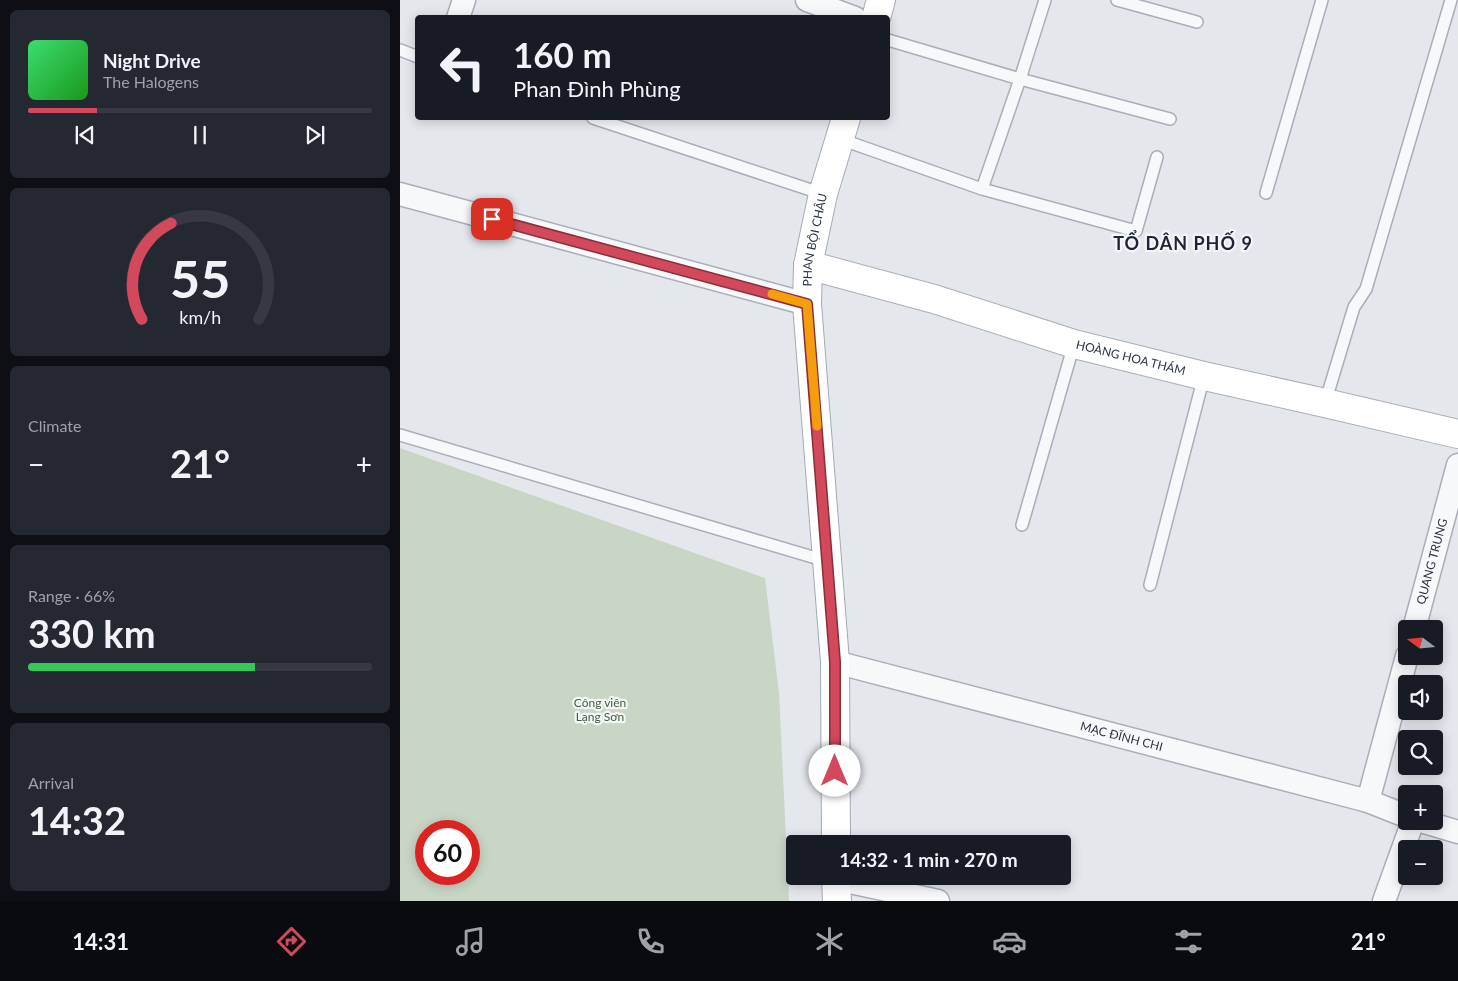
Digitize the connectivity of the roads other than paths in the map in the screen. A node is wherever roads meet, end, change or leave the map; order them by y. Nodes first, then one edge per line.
1 (464, 0) edge
2 (807, 0) edge
3 (881, 0) edge
4 (1045, 0) edge
5 (1117, 0) edge
6 (1322, 0) edge
7 (1452, 0) edge
8 (459, 15) edge
9 (847, 15) edge
10 (877, 15) edge
11 (1197, 22) dead end
12 (890, 41) edge
13 (400, 50) edge
14 (415, 56) edge
15 (1020, 79) junction
16 (1170, 119) dead end
17 (600, 120) edge
18 (843, 128) edge
19 (1157, 157) dead end
20 (982, 189) junction
21 (1266, 193) dead end
22 (400, 194) edge
23 (823, 194) junction
24 (808, 265) junction
25 (807, 304) junction
26 (1074, 344) junction
27 (1204, 376) junction
28 (1325, 403) junction
29 (400, 434) edge
30 (1458, 434) edge
31 (1458, 466) edge
32 (1022, 525) dead end
33 (827, 562) junction
34 (1150, 585) dead end
35 (1416, 620) edge
36 (835, 662) junction
37 (1405, 665) edge
38 (1368, 801) junction
39 (1398, 813) edge
40 (1443, 828) edge
41 (1410, 830) edge
42 (1458, 832) edge
43 (836, 835) edge
44 (836, 885) edge
45 (938, 901) edge
46 (1384, 901) edge

1 - 8 street
2 - 9 street
3 - 10 main road
4 - 15 lane
5 - 11 lane
6 - 21 lane
7 - 28 lane
12 - 15 lane
13 - 14 lane
15 - 16 lane
15 - 20 lane
17 - 23 lane
18 - 20 lane
18 - 23 main road, PHAN BỘI CHÂU
19 - 20 lane
22 - 25 street
23 - 24 main road, PHAN BỘI CHÂU
24 - 25 main road, PHAN BỘI CHÂU
24 - 26 main road, HOÀNG HOA THÁM
25 - 33 main road, PHAN BỘI CHÂU
26 - 27 main road, HOÀNG HOA THÁM
26 - 32 lane
27 - 28 main road, HOÀNG HOA THÁM
27 - 34 lane
28 - 30 main road, HOÀNG HOA THÁM
29 - 33 lane
31 - 35 street, QUANG TRUNG
33 - 36 main road, PHAN BỘI CHÂU
36 - 38 street, MẠC ĐĨNH CHI
36 - 43 main road, PHAN BỘI CHÂU
37 - 38 street
38 - 39 street, MẠC ĐĨNH CHI
40 - 42 street
41 - 46 street
44 - 45 street

